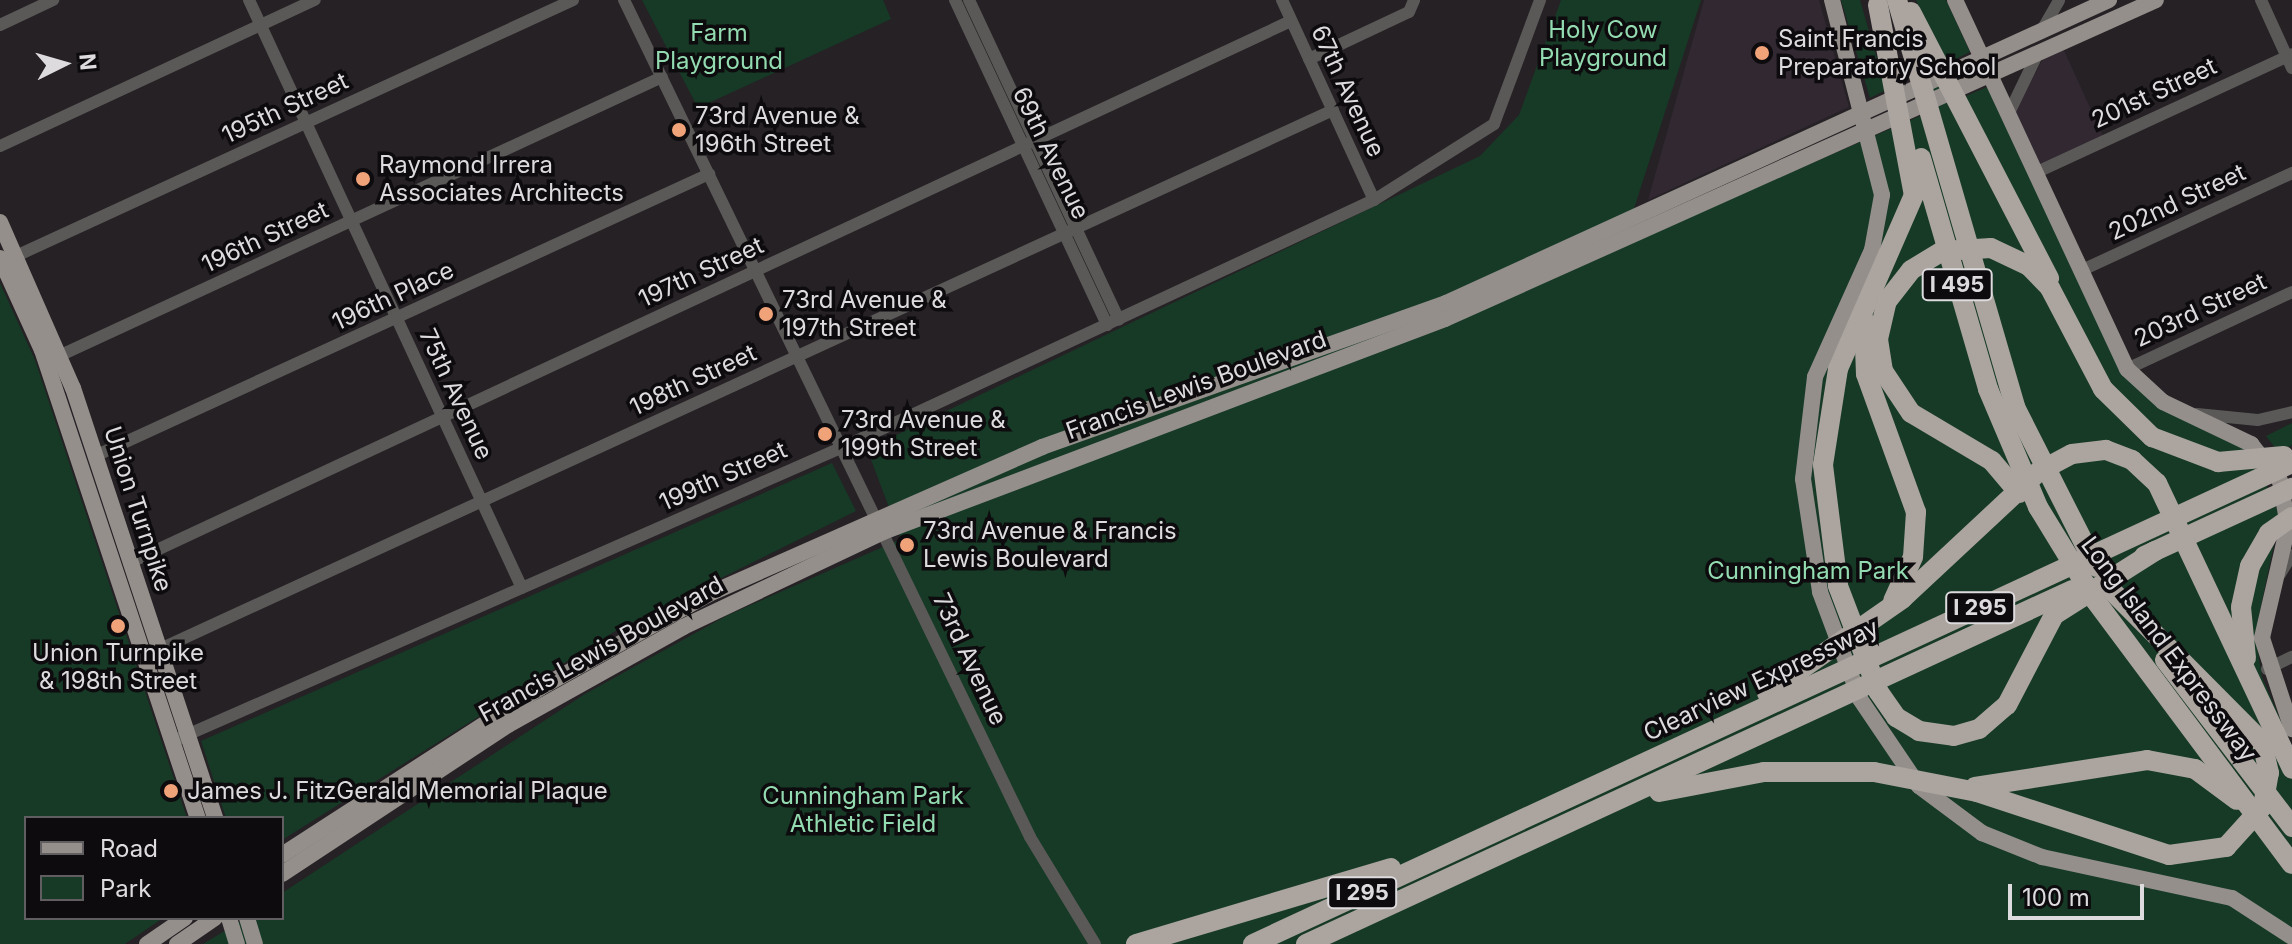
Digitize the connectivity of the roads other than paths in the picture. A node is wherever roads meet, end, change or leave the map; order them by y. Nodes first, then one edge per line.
1 (53, 0) edge
2 (249, 0) edge
3 (315, 0) edge
4 (573, 0) edge
5 (624, 0) edge
6 (955, 0) edge
7 (969, 0) edge
8 (1282, 0) edge
9 (1414, 0) edge
10 (1540, 0) edge
11 (1832, 0) edge
12 (1907, 0) edge
13 (1955, 0) edge
14 (2059, 0) edge
15 (2109, 0) edge
16 (2156, 0) edge
17 (2261, 0) edge
18 (1884, 2) edge
19 (2086, 4) edge
20 (1291, 21) junction
21 (0, 25) edge
22 (261, 25) junction
23 (2042, 30) junction
24 (2037, 55) junction
25 (1309, 59) junction
26 (1983, 60) junction
27 (2290, 60) edge
28 (1990, 76) junction
29 (662, 77) junction
30 (1958, 81) junction
31 (1333, 110) junction
32 (1890, 112) junction
33 (1866, 114) junction
34 (2008, 115) junction
35 (306, 123) junction
36 (1871, 131) junction
37 (1028, 143) junction
38 (0, 146) edge
39 (2035, 173) junction
40 (2292, 173) edge
41 (709, 174) junction
42 (1374, 200) junction
43 (352, 221) junction
44 (0, 222) edge
45 (1070, 232) junction
46 (8, 257) edge
47 (757, 270) junction
48 (2080, 271) junction
49 (1876, 286) junction
50 (2292, 292) edge
51 (397, 319) junction
52 (1113, 322) junction
53 (2080, 347) junction
54 (61, 355) junction
55 (799, 356) junction
56 (2127, 369) junction
57 (2182, 412) junction
58 (2292, 412) edge
59 (442, 417) junction
60 (843, 447) junction
61 (2292, 453) edge
62 (95, 456) junction
63 (2292, 463) edge
64 (2292, 488) edge
65 (481, 501) junction
66 (2292, 517) edge
67 (880, 524) junction
68 (2288, 549) edge
69 (2073, 550) junction
70 (2155, 551) junction
71 (129, 563) junction
72 (522, 588) junction
73 (2104, 596) junction
74 (1838, 621) junction
75 (1858, 634) junction
76 (158, 650) junction
77 (2292, 657) edge
78 (2267, 669) junction
79 (1877, 709) junction
80 (2292, 729) edge
81 (180, 738) junction
82 (1667, 752) junction
83 (2281, 758) edge
84 (1947, 784) junction
85 (198, 816) edge
86 (214, 816) edge
87 (2292, 827) edge
88 (1553, 829) junction
89 (1472, 843) junction
90 (284, 854) edge
91 (2292, 864) edge
92 (284, 873) edge
93 (2292, 873) edge
94 (1454, 875) junction
95 (182, 920) edge
96 (212, 920) edge
97 (230, 920) edge
98 (248, 920) edge
99 (2292, 937) edge
100 (147, 944) edge
101 (177, 944) edge
102 (237, 944) edge
103 (255, 944) edge
104 (1095, 944) edge
105 (1136, 944) edge
106 (1253, 944) edge
107 (1306, 944) edge
108 (1336, 944) edge

1 - 21 street
2 - 22 street, 75th Avenue
3 - 22 street
4 - 35 street, 195th Street
5 - 29 street, 73rd Avenue
6 - 37 street, 69th Avenue
7 - 37 street, 69th Avenue
8 - 20 street, 67th Avenue
9 - 25 street
10 - 42 street, 199th Street
11 - 33 main road
12 - 53 highway
13 - 26 main road
14 - 23 street
15 - 19 main road, Francis Lewis Boulevard
16 - 24 main road, Francis Lewis Boulevard
17 - 27 street
18 - 49 highway
18 - 69 highway, Long Island Expressway / I 495
19 - 23 main road, Francis Lewis Boulevard
20 - 25 street, 67th Avenue
20 - 37 street, 197th Street
22 - 35 street, 75th Avenue
22 - 38 street
23 - 26 main road, Francis Lewis Boulevard
24 - 28 main road, Francis Lewis Boulevard
24 - 34 street
25 - 31 street, 67th Avenue
26 - 28 main road
26 - 30 main road, Francis Lewis Boulevard
27 - 39 street, 201st Street
28 - 30 main road, Francis Lewis Boulevard
28 - 34 main road
29 - 41 street, 73rd Avenue
29 - 43 street, 196th Street
30 - 32 main road, Francis Lewis Boulevard
31 - 42 street, 67th Avenue
31 - 45 street, 198th Street
32 - 33 main road, Francis Lewis Boulevard
32 - 36 main road, Francis Lewis Boulevard
33 - 36 main road
33 - 67 main road, Francis Lewis Boulevard
34 - 39 main road
35 - 43 street, 75th Avenue
35 - 46 street, 195th Street
36 - 67 main road, Francis Lewis Boulevard
36 - 74 main road
37 - 45 street, 69th Avenue
37 - 47 street, 197th Street
39 - 48 main road
40 - 48 street, 202nd Street
41 - 47 street, 73rd Avenue
41 - 51 street, 196th Place
42 - 52 street, 199th Street
43 - 51 street, 75th Avenue
43 - 54 street, 196th Street
44 - 46 main road, Union Turnpike
45 - 52 street, 69th Avenue
45 - 55 street, 198th Street
46 - 54 main road, Union Turnpike
46 - 81 main road, Union Turnpike
47 - 55 street, 73rd Avenue
47 - 59 street, 197th Street
48 - 56 main road
49 - 74 highway
49 - 75 highway
50 - 56 street, 203rd Street
51 - 59 street, 75th Avenue
51 - 62 street, 196th Place
52 - 60 street, 199th Street
53 - 61 highway
53 - 69 highway
54 - 62 main road, Union Turnpike
55 - 60 street, 73rd Avenue
55 - 65 street, 198th Street
56 - 57 main road
57 - 58 street
57 - 68 main road
59 - 65 street, 75th Avenue
59 - 71 street, 197th Street
60 - 67 street, 73rd Avenue
60 - 72 street, 199th Street
62 - 71 main road, Union Turnpike
63 - 82 highway, Clearview Expressway / I 295
64 - 70 highway, Clearview Expressway / I 295
65 - 72 street, 75th Avenue
65 - 76 street, 198th Street
66 - 83 highway
67 - 90 main road, Francis Lewis Boulevard
67 - 92 main road, Francis Lewis Boulevard
67 - 104 street, 73rd Avenue
68 - 78 main road
69 - 73 highway, Long Island Expressway / I 495
70 - 79 highway
70 - 88 highway, Clearview Expressway / I 295
71 - 76 main road, Union Turnpike
72 - 81 street, 199th Street
73 - 83 highway
73 - 87 highway, Long Island Expressway / I 495
73 - 91 highway, Long Island Expressway / I 495
74 - 79 highway
75 - 82 highway
75 - 83 highway
76 - 81 main road, Union Turnpike
77 - 78 street
78 - 80 main road
79 - 99 main road
81 - 85 main road, Union Turnpike
81 - 86 main road, Union Turnpike
82 - 89 highway, Clearview Expressway / I 295
83 - 84 highway
84 - 88 highway
84 - 93 highway
88 - 94 highway, Clearview Expressway / I 295
89 - 105 highway
89 - 106 highway, Clearview Expressway / I 295
94 - 107 highway, Clearview Expressway / I 295
94 - 108 highway
95 - 100 main road
96 - 101 main road
97 - 102 main road
98 - 103 main road

